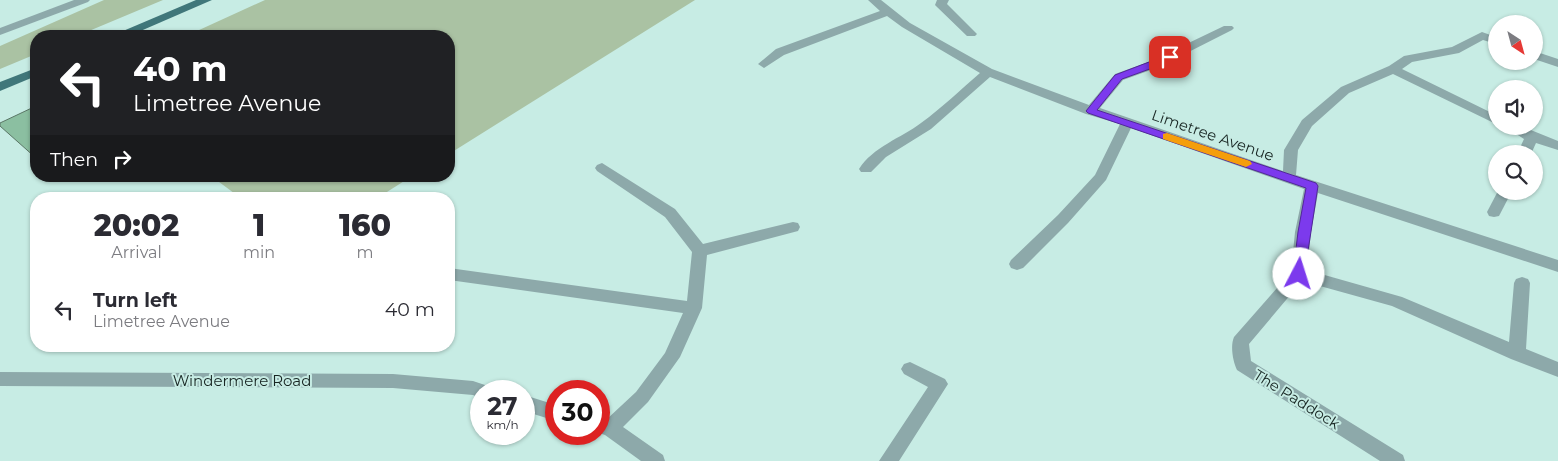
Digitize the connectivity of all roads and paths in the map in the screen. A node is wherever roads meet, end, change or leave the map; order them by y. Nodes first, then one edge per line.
1 (84, 0) edge
2 (206, 0) edge
3 (874, 0) edge
4 (943, 0) edge
5 (887, 12) junction
6 (1228, 28) dead end
7 (134, 30) edge
8 (0, 32) edge
9 (971, 34) dead end
10 (1488, 38) edge
11 (1543, 58) edge
12 (1558, 63) edge
13 (764, 64) dead end
14 (1393, 69) junction
15 (988, 72) junction
16 (30, 74) edge
17 (0, 87) edge
18 (1091, 111) junction
19 (1488, 116) edge
20 (1127, 123) junction
21 (1528, 135) edge
22 (1532, 137) junction
23 (1528, 145) edge
24 (1558, 146) edge
25 (602, 168) dead end
26 (866, 169) dead end
27 (1289, 178) junction
28 (1312, 186) junction
29 (1500, 200) edge
30 (1494, 212) dead end
31 (793, 227) dead end
32 (700, 251) junction
33 (1016, 264) dead end
34 (1558, 266) edge
35 (1299, 274) junction
36 (455, 275) edge
37 (1522, 283) dead end
38 (694, 308) junction
39 (1517, 354) junction
40 (910, 369) dead end
41 (1558, 370) edge
42 (0, 379) edge
43 (470, 388) edge
44 (610, 422) edge
45 (610, 431) edge
46 (656, 461) edge
47 (888, 461) edge
48 (1396, 461) edge

1 - 8 street
2 - 7 main road
3 - 5 street, Limetree Avenue
4 - 9 street
5 - 13 street
5 - 15 street, Limetree Avenue
6 - 18 street
10 - 14 street
11 - 12 street
14 - 19 street
14 - 27 street
15 - 18 street, Limetree Avenue
15 - 26 street
16 - 17 main road
18 - 20 street, Limetree Avenue
20 - 27 street, Limetree Avenue
20 - 33 street
21 - 22 street
22 - 23 street
22 - 24 street
25 - 32 street
27 - 28 street, Limetree Avenue
28 - 34 street, Limetree Avenue
28 - 35 street
29 - 30 street
31 - 32 street
32 - 38 street
35 - 39 street
35 - 48 street, The Paddock
36 - 38 street
37 - 39 street
38 - 44 street
39 - 41 street
40 - 47 street
42 - 43 street, Windermere Road
45 - 46 street

